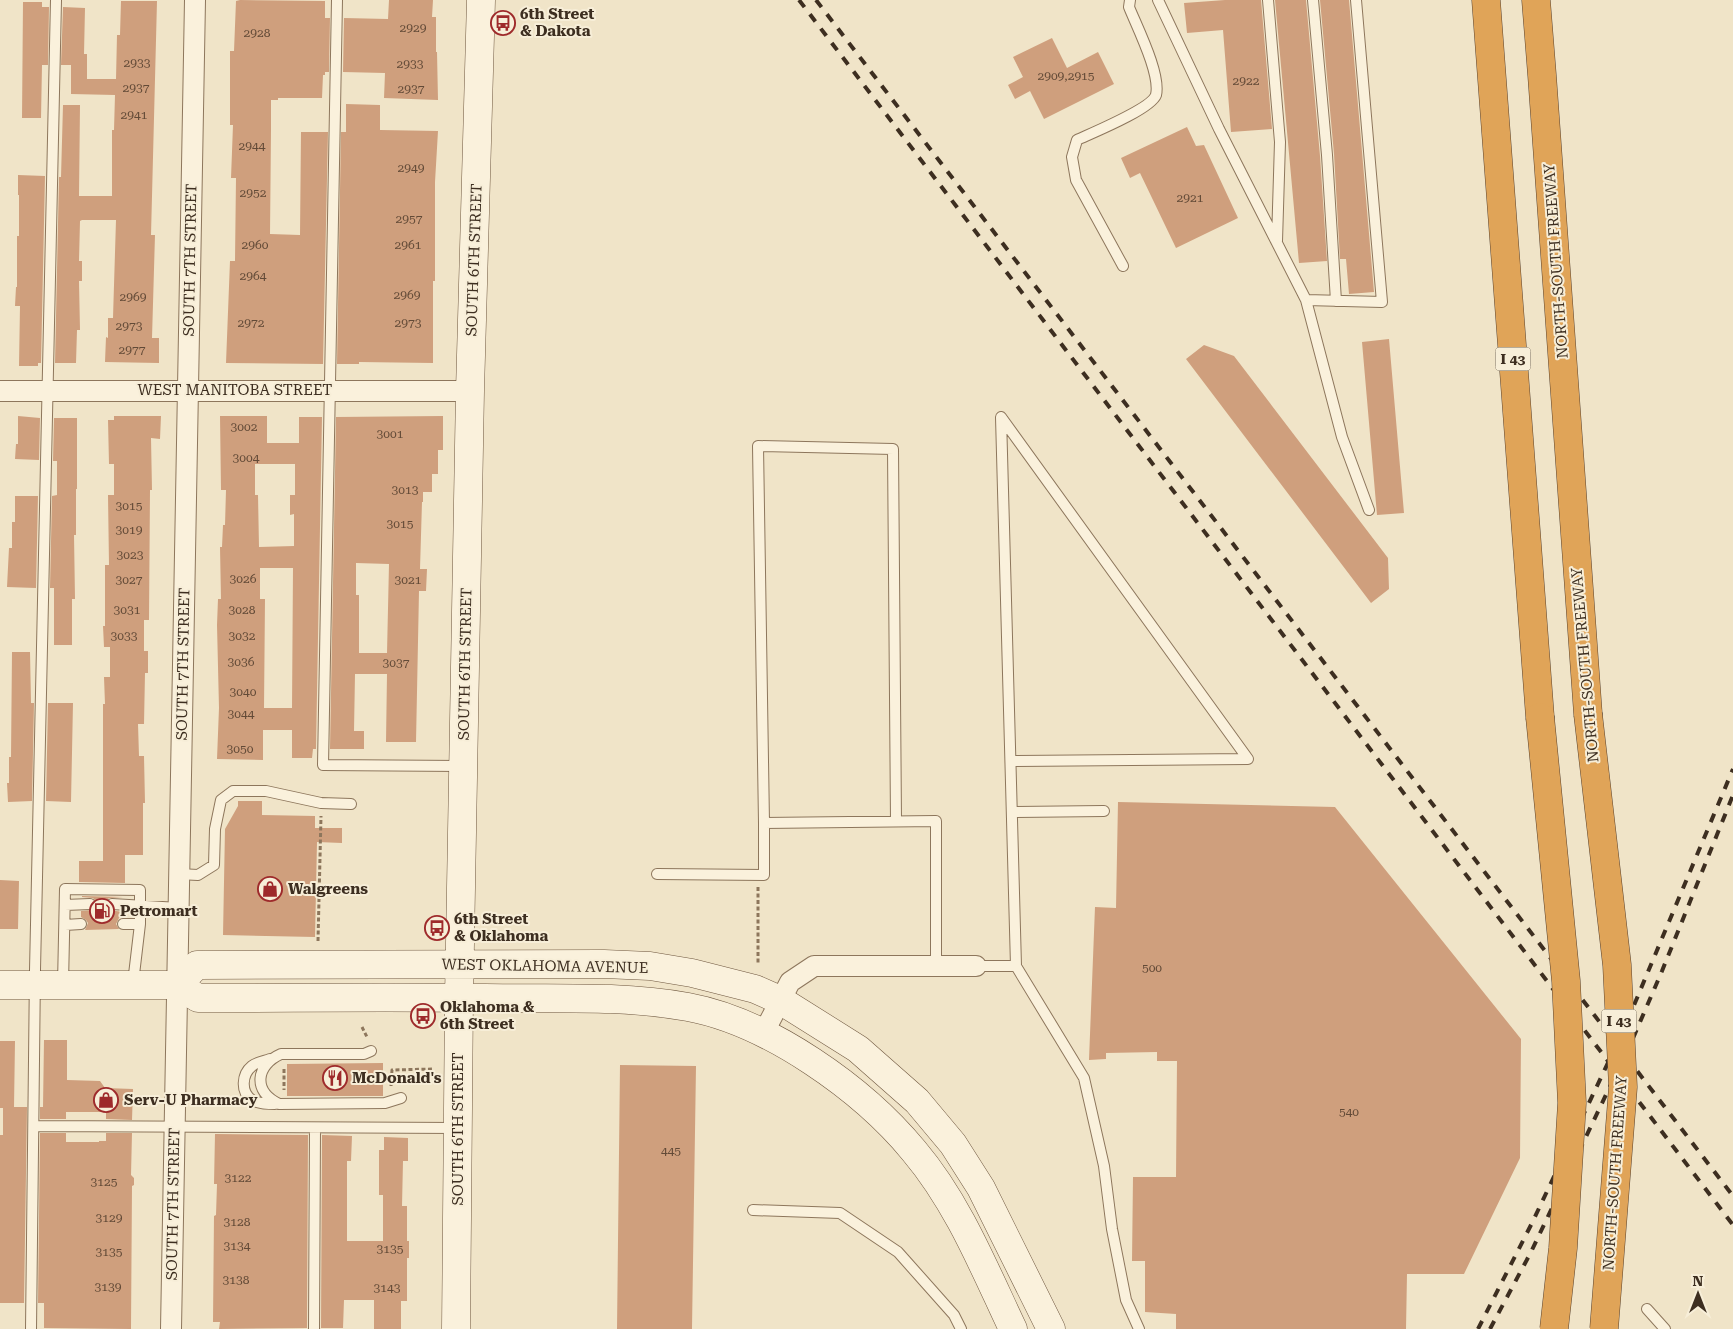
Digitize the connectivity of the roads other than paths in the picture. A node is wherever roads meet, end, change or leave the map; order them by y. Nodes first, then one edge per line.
1 (56, 0) edge
2 (195, 0) edge
3 (337, 0) edge
4 (481, 0) edge
5 (1130, 0) edge
6 (1158, 0) edge
7 (1268, 0) edge
8 (1313, 0) edge
9 (1356, 0) edge
10 (1486, 0) edge
11 (1536, 0) edge
12 (1277, 244) junction
13 (1122, 266) dead end
14 (1306, 300) junction
15 (1336, 301) junction
16 (49, 390) junction
17 (187, 390) junction
18 (331, 390) junction
19 (0, 391) edge
20 (470, 391) junction
21 (1369, 510) dead end
22 (1012, 761) junction
23 (464, 766) junction
24 (351, 804) dead end
25 (1104, 811) dead end
26 (1012, 812) junction
27 (896, 821) junction
28 (764, 822) junction
29 (179, 874) junction
30 (657, 874) dead end
31 (90, 904) dead end
32 (112, 904) dead end
33 (65, 905) junction
34 (140, 906) junction
35 (178, 908) junction
36 (64, 924) junction
37 (81, 924) dead end
38 (123, 924) dead end
39 (140, 924) junction
40 (460, 964) junction
41 (936, 965) junction
42 (976, 966) joint
43 (1016, 966) junction
44 (0, 985) edge
45 (35, 985) junction
46 (63, 985) junction
47 (133, 985) junction
48 (177, 985) junction
49 (459, 998) junction
50 (780, 1000) junction
51 (763, 1034) junction
52 (371, 1051) dead end
53 (271, 1058) junction
54 (401, 1098) dead end
55 (278, 1104) junction
56 (34, 1126) junction
57 (175, 1127) junction
58 (316, 1128) junction
59 (458, 1128) junction
60 (752, 1210) dead end
61 (1647, 1309) dead end
62 (32, 1329) edge
63 (171, 1329) edge
64 (314, 1329) edge
65 (456, 1329) edge
66 (961, 1329) edge
67 (1013, 1329) edge
68 (1051, 1329) edge
69 (1139, 1329) edge
70 (1554, 1329) edge
71 (1604, 1329) edge
72 (1665, 1329) edge

1 - 16 lane
2 - 17 street, SOUTH 7TH STREET
3 - 18 lane
4 - 20 main road, SOUTH 6TH STREET
5 - 13 lane
6 - 12 lane
7 - 12 lane
8 - 15 lane
9 - 15 lane
10 - 70 highway, I 43, bridge
11 - 71 highway, NORTH-SOUTH FREEWAY / I 43, bridge
12 - 14 lane
14 - 15 lane
14 - 21 lane
16 - 17 street, WEST MANITOBA STREET
16 - 19 street, WEST MANITOBA STREET
16 - 45 lane
17 - 18 street, WEST MANITOBA STREET
17 - 29 street, SOUTH 7TH STREET
18 - 20 street, WEST MANITOBA STREET
18 - 23 lane
20 - 23 main road, SOUTH 6TH STREET
22 - 22 lane
22 - 26 lane
23 - 40 main road, SOUTH 6TH STREET
24 - 29 lane
25 - 26 lane
26 - 43 lane
27 - 28 lane
27 - 28 lane
27 - 41 lane
28 - 30 lane
29 - 35 street, SOUTH 7TH STREET
31 - 33 lane
32 - 34 lane
33 - 34 lane
33 - 36 lane
34 - 35 lane
34 - 39 lane
35 - 48 street, SOUTH 7TH STREET
36 - 37 lane
36 - 46 lane
38 - 39 lane
39 - 47 lane
40 - 48 main road, WEST OKLAHOMA AVENUE
40 - 49 main road, SOUTH 6TH STREET
40 - 50 main road, WEST OKLAHOMA AVENUE
41 - 42 street
41 - 50 street
42 - 43 lane
43 - 69 lane
44 - 45 main road
45 - 46 main road
45 - 56 lane
46 - 47 main road
47 - 48 main road
48 - 49 main road, WEST OKLAHOMA AVENUE
48 - 57 street, SOUTH 7TH STREET
49 - 51 main road, WEST OKLAHOMA AVENUE
49 - 59 main road, SOUTH 6TH STREET
50 - 51 street
50 - 68 main road, WEST OKLAHOMA AVENUE
51 - 67 main road, WEST OKLAHOMA AVENUE
52 - 53 lane
53 - 55 lane
53 - 55 lane
54 - 55 lane
56 - 57 lane
56 - 62 lane
57 - 58 lane
57 - 63 street, SOUTH 7TH STREET
58 - 59 lane
58 - 64 lane
59 - 65 main road, SOUTH 6TH STREET
60 - 66 lane
61 - 72 lane

